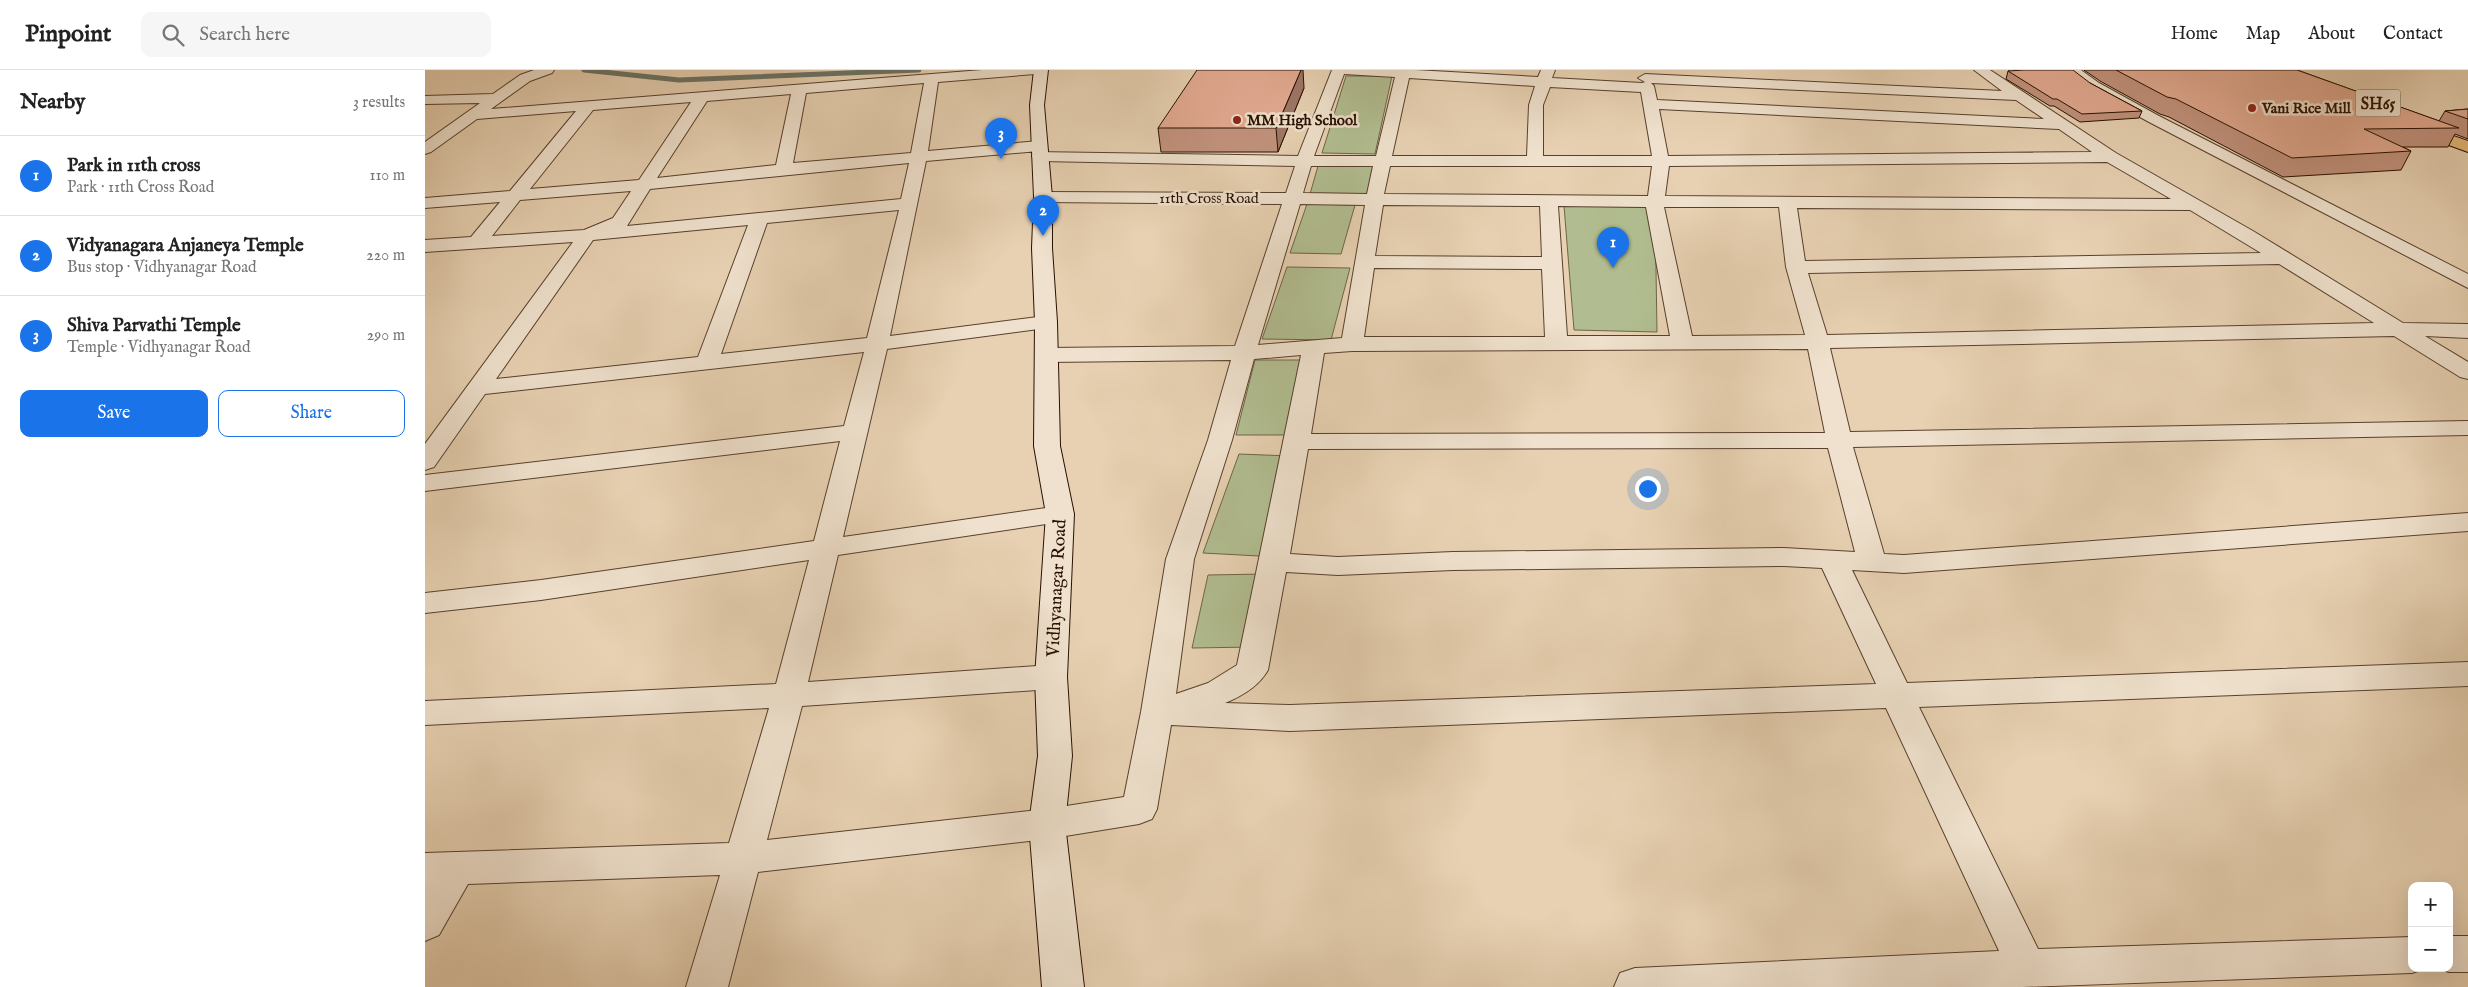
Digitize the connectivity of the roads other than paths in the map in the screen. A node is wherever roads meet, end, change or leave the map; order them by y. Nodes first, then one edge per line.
1 (547, 70) edge
2 (1035, 70) edge
3 (1041, 70) edge
4 (1339, 70) edge
5 (1344, 70) edge
6 (1979, 70) edge
7 (2072, 70) edge
8 (1404, 72) edge
9 (2013, 72) edge
10 (1545, 76) edge
11 (932, 78) junction
12 (1646, 79) edge
13 (799, 88) junction
14 (703, 95) junction
15 (2020, 96) junction
16 (496, 98) junction
17 (425, 100) edge
18 (1650, 104) junction
19 (589, 105) junction
20 (473, 115) junction
21 (2443, 120) edge
22 (2427, 121) junction
23 (2064, 126) junction
24 (2468, 137) edge
25 (425, 138) edge
26 (441, 138) junction
27 (2468, 147) edge
28 (425, 150) edge
29 (1040, 151) junction
30 (2110, 157) junction
31 (918, 158) junction
32 (1305, 160) junction
33 (1661, 160) junction
34 (1382, 161) junction
35 (1535, 161) junction
36 (784, 169) junction
37 (642, 185) junction
38 (513, 196) junction
39 (1043, 197) junction
40 (1293, 198) junction
41 (1375, 199) junction
42 (1549, 200) junction
43 (1656, 201) junction
44 (1787, 202) junction
45 (425, 203) edge
46 (909, 204) junction
47 (2193, 205) junction
48 (760, 217) junction
49 (587, 235) junction
50 (477, 241) junction
51 (428, 248) edge
52 (2283, 258) junction
53 (1365, 262) junction
54 (1552, 263) junction
55 (1796, 267) junction
56 (2468, 282) edge
57 (1046, 322) junction
58 (2401, 330) junction
59 (2468, 331) edge
60 (1682, 342) junction
61 (1818, 342) junction
62 (1556, 343) junction
63 (877, 344) junction
64 (1352, 344) junction
65 (1314, 347) junction
66 (1244, 353) junction
67 (1047, 355) junction
68 (707, 363) junction
69 (2468, 372) edge
70 (479, 388) junction
71 (2468, 428) edge
72 (854, 432) junction
73 (1839, 440) junction
74 (1297, 442) junction
75 (425, 462) edge
76 (425, 483) edge
77 (1060, 514) junction
78 (2468, 522) edge
79 (825, 547) junction
80 (1832, 559) junction
81 (1275, 562) junction
82 (1872, 562) junction
83 (425, 603) edge
84 (2468, 674) edge
85 (1051, 677) junction
86 (789, 695) junction
87 (1897, 695) junction
88 (1157, 712) junction
89 (425, 713) edge
90 (1047, 824) junction
91 (743, 858) junction
92 (441, 869) edge
93 (425, 923) edge
94 (2453, 954) edge
95 (2468, 954) edge
96 (2408, 955) edge
97 (2027, 968) junction
98 (707, 987) edge
99 (1063, 987) edge
100 (1635, 987) edge

1 - 16 street
2 - 11 street
3 - 29 street, Vidhyanagar Road
4 - 32 street
5 - 8 street
6 - 9 street
6 - 15 street
7 - 56 street
8 - 10 street
8 - 34 street
10 - 12 street
10 - 35 street
11 - 13 street
11 - 31 street
12 - 15 street
12 - 18 street
13 - 14 street
13 - 36 street
14 - 19 street
14 - 37 street
15 - 23 street
16 - 17 street
16 - 20 street
18 - 23 street
18 - 33 street
19 - 20 street
19 - 38 street
20 - 26 street
21 - 22 street
22 - 24 main road, SH65
22 - 27 main road, SH65
23 - 30 street
25 - 26 street
26 - 28 street
29 - 31 street
29 - 32 street
29 - 39 street, Vidhyanagar Road
30 - 33 street
30 - 47 street
31 - 36 street
31 - 46 street
32 - 34 street
32 - 40 street
33 - 35 street
33 - 43 street
34 - 35 street
34 - 41 street
36 - 37 street
37 - 38 street
37 - 49 street
38 - 45 street
38 - 50 street
39 - 40 street, 11th Cross Road
39 - 57 street, Vidhyanagar Road
40 - 41 street, 11th Cross Road
40 - 66 street
41 - 42 street, 11th Cross Road
41 - 53 street
42 - 43 street, 11th Cross Road
42 - 54 street
43 - 44 street, 11th Cross Road
43 - 60 street
44 - 47 street, 11th Cross Road
44 - 55 street
46 - 48 street
46 - 63 street
47 - 52 street
48 - 49 street
48 - 68 street
49 - 50 street
49 - 70 street
50 - 51 street
52 - 55 street
52 - 58 street
53 - 54 street
53 - 64 street
54 - 62 street
55 - 61 street
57 - 63 street
57 - 67 street, Vidhyanagar Road
58 - 59 street
58 - 61 street
58 - 69 street
60 - 61 street
60 - 62 street
61 - 73 street
62 - 64 street
63 - 68 street
63 - 72 street
64 - 65 street
65 - 66 street
65 - 74 street
66 - 67 street
66 - 88 street
67 - 77 street, Vidhyanagar Road
68 - 70 street
70 - 75 street
71 - 73 street
72 - 76 street
72 - 79 street
73 - 74 street
73 - 82 street
74 - 81 street
77 - 79 street
77 - 85 street, Vidhyanagar Road
78 - 82 street
79 - 83 street
79 - 86 street
80 - 81 street
80 - 82 street
80 - 87 street
81 - 88 street
84 - 87 street
85 - 86 street
85 - 90 street, Vidhyanagar Road
86 - 89 street
86 - 91 street
87 - 88 street
87 - 97 street
88 - 90 street
90 - 91 street
90 - 99 street, Vidhyanagar Road
91 - 92 street
91 - 98 street
92 - 93 street
94 - 95 street
96 - 97 street
97 - 100 street

